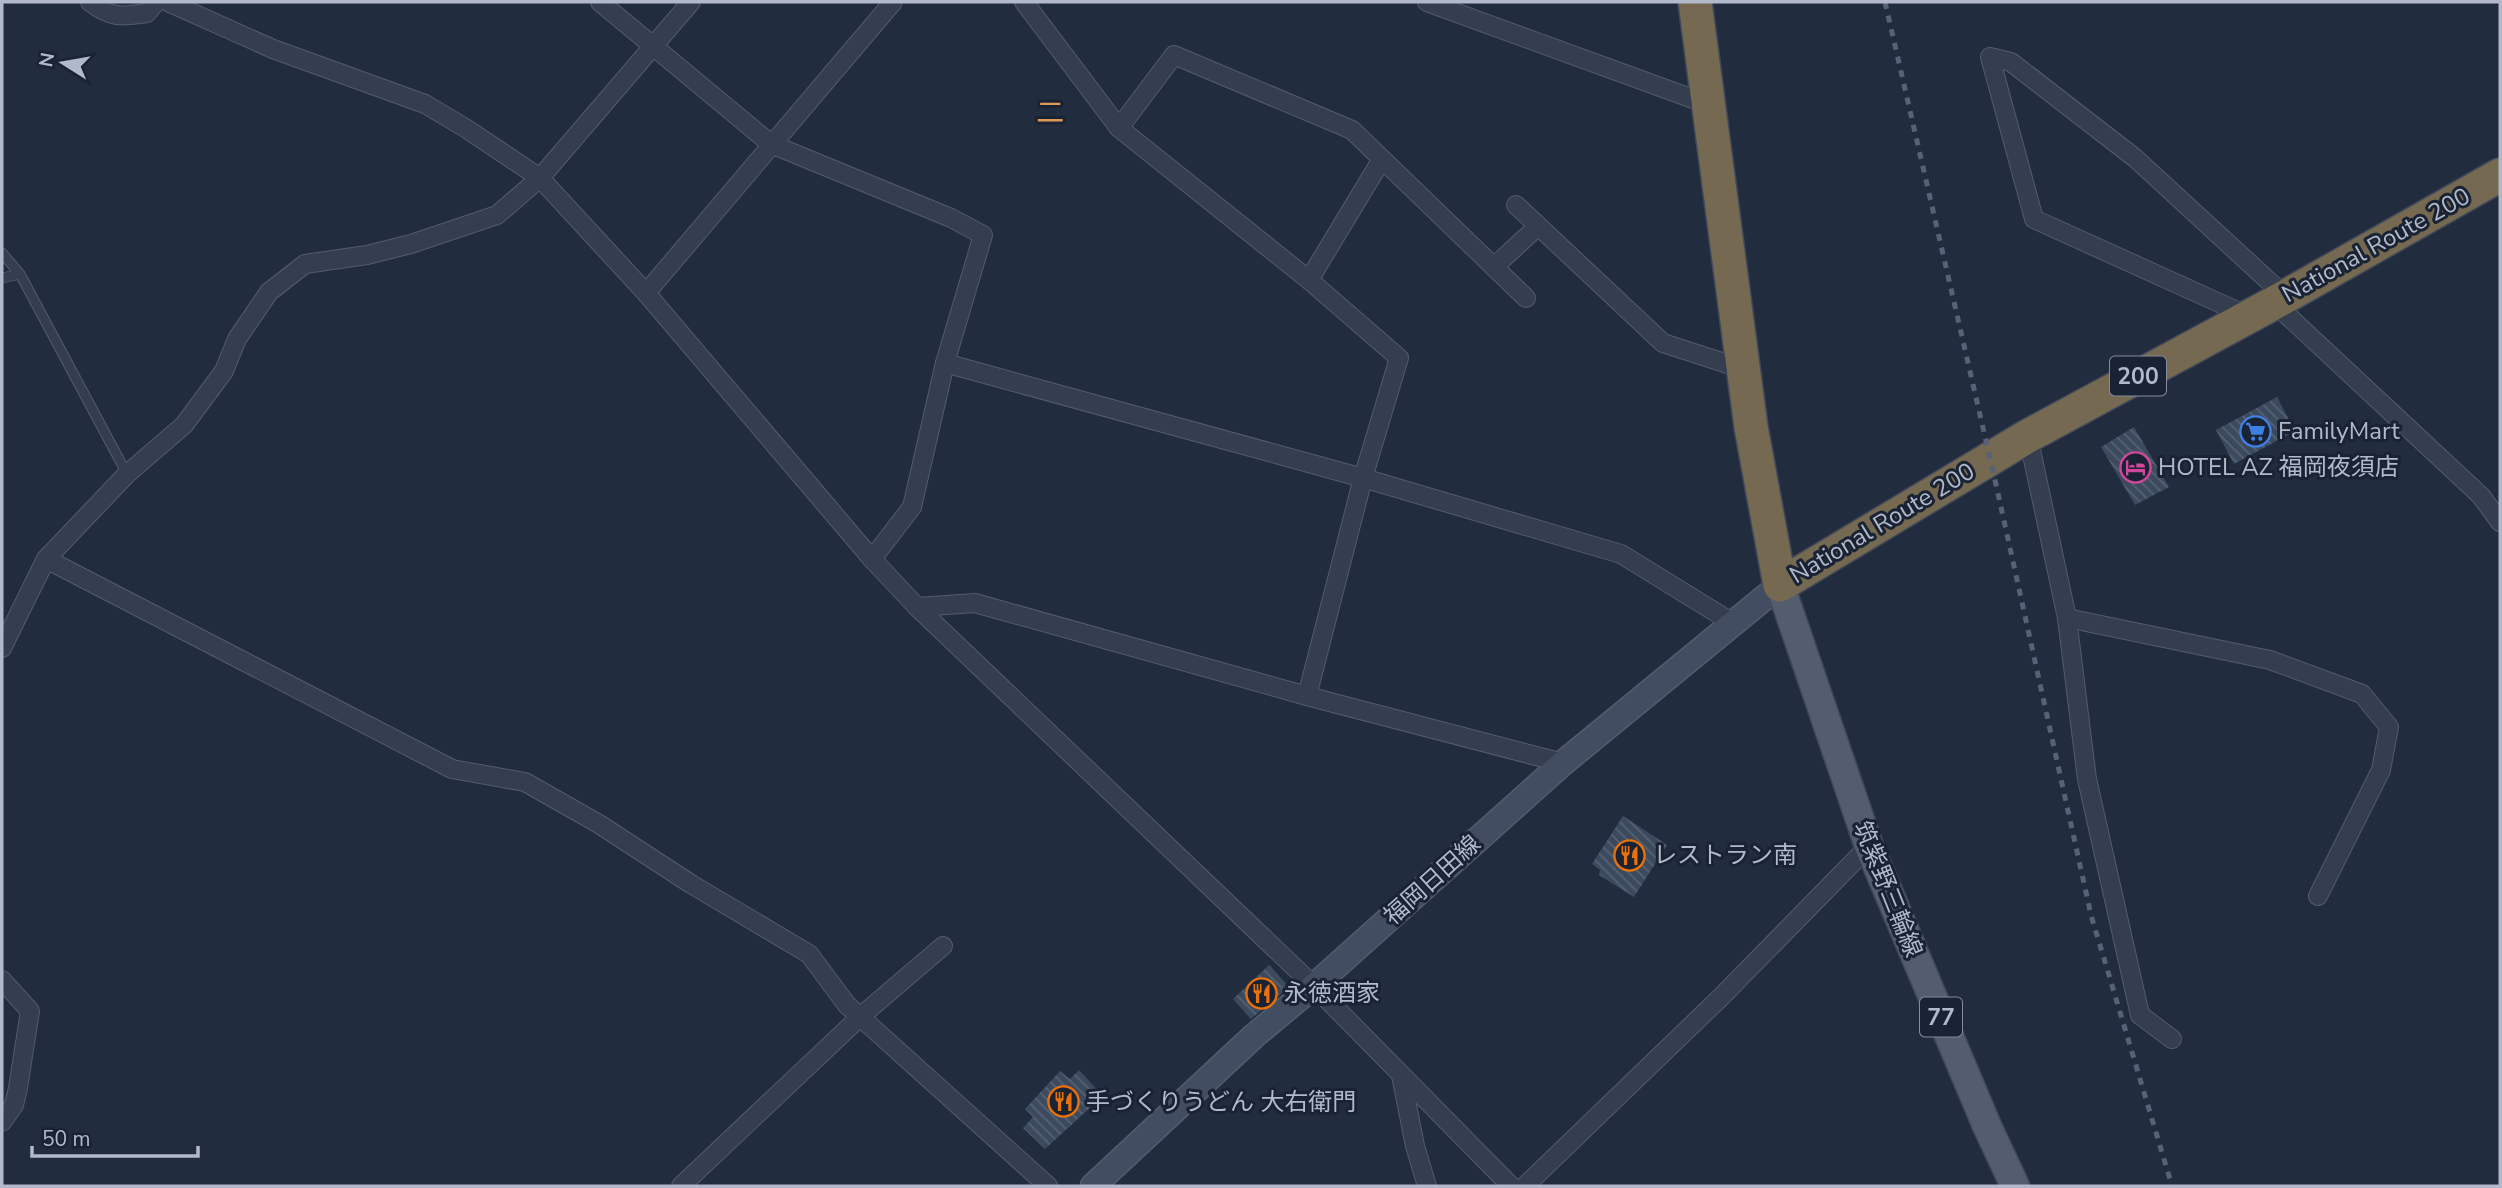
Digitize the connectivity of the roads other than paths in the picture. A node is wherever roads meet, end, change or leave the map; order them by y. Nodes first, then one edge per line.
1 (90, 2) edge
2 (156, 2) edge
3 (600, 2) edge
4 (691, 2) edge
5 (893, 2) edge
6 (1024, 2) edge
7 (1427, 2) edge
8 (1695, 2) edge
9 (175, 3) edge
10 (653, 47) junction
11 (1707, 104) junction
12 (1119, 128) junction
13 (771, 144) junction
14 (1382, 159) junction
15 (2500, 175) edge
16 (540, 178) junction
17 (1516, 205) dead end
18 (1538, 226) junction
19 (2, 253) edge
20 (1494, 267) junction
21 (20, 274) junction
22 (2, 278) edge
23 (1309, 280) junction
24 (646, 293) junction
25 (1526, 298) dead end
26 (2269, 305) junction
27 (944, 363) junction
28 (1743, 369) junction
29 (2028, 436) junction
30 (127, 474) junction
31 (1363, 478) junction
32 (2500, 523) edge
33 (46, 559) junction
34 (872, 559) junction
35 (1780, 585) junction
36 (917, 607) junction
37 (2067, 618) junction
38 (1733, 623) junction
39 (2, 648) edge
40 (1307, 696) junction
41 (1563, 763) junction
42 (1869, 846) junction
43 (2318, 896) dead end
44 (943, 946) dead end
45 (2, 980) edge
46 (1314, 986) junction
47 (861, 1016) junction
48 (2172, 1039) dead end
49 (1401, 1075) junction
50 (2, 1079) edge
51 (19, 1087) junction
52 (2, 1122) edge
53 (681, 1186) edge
54 (1048, 1186) edge
55 (1093, 1186) edge
56 (1427, 1186) edge
57 (1511, 1186) edge
58 (1525, 1186) edge
59 (2015, 1186) edge

1 - 2 street
3 - 10 street
4 - 10 street
5 - 13 street
6 - 12 street
7 - 11 street
8 - 11 highway, National Route 200
9 - 16 street
10 - 13 street
10 - 16 street
11 - 28 highway, National Route 200
12 - 14 street
12 - 23 street
13 - 24 street
13 - 27 street
14 - 20 street
14 - 23 street
15 - 26 highway, National Route 200 / 200
16 - 24 street
16 - 30 street
17 - 18 street
18 - 20 street
18 - 28 street
19 - 21 lane
20 - 25 street
21 - 22 lane
21 - 30 lane
23 - 31 street
24 - 34 street
26 - 26 street
26 - 29 highway, National Route 200 / 200
26 - 32 street
27 - 31 street
27 - 34 street
28 - 35 highway, National Route 200
29 - 35 highway, National Route 200 / 200
29 - 37 street
30 - 33 street
31 - 38 street
31 - 40 street
33 - 39 street
33 - 47 street
34 - 36 street
35 - 38 main road, 福岡日田線
35 - 42 main road, 筑紫野三輪線 / 77
36 - 40 street
36 - 46 street
37 - 43 street
37 - 48 street
38 - 41 main road, 福岡日田線
40 - 41 street
41 - 46 main road, 福岡日田線
42 - 58 street
42 - 59 main road, 筑紫野三輪線 / 77
44 - 47 street
45 - 51 street
46 - 49 street
46 - 55 main road, 福岡日田線
47 - 53 street
47 - 54 street
49 - 56 street
49 - 57 street
50 - 51 street
51 - 52 street

